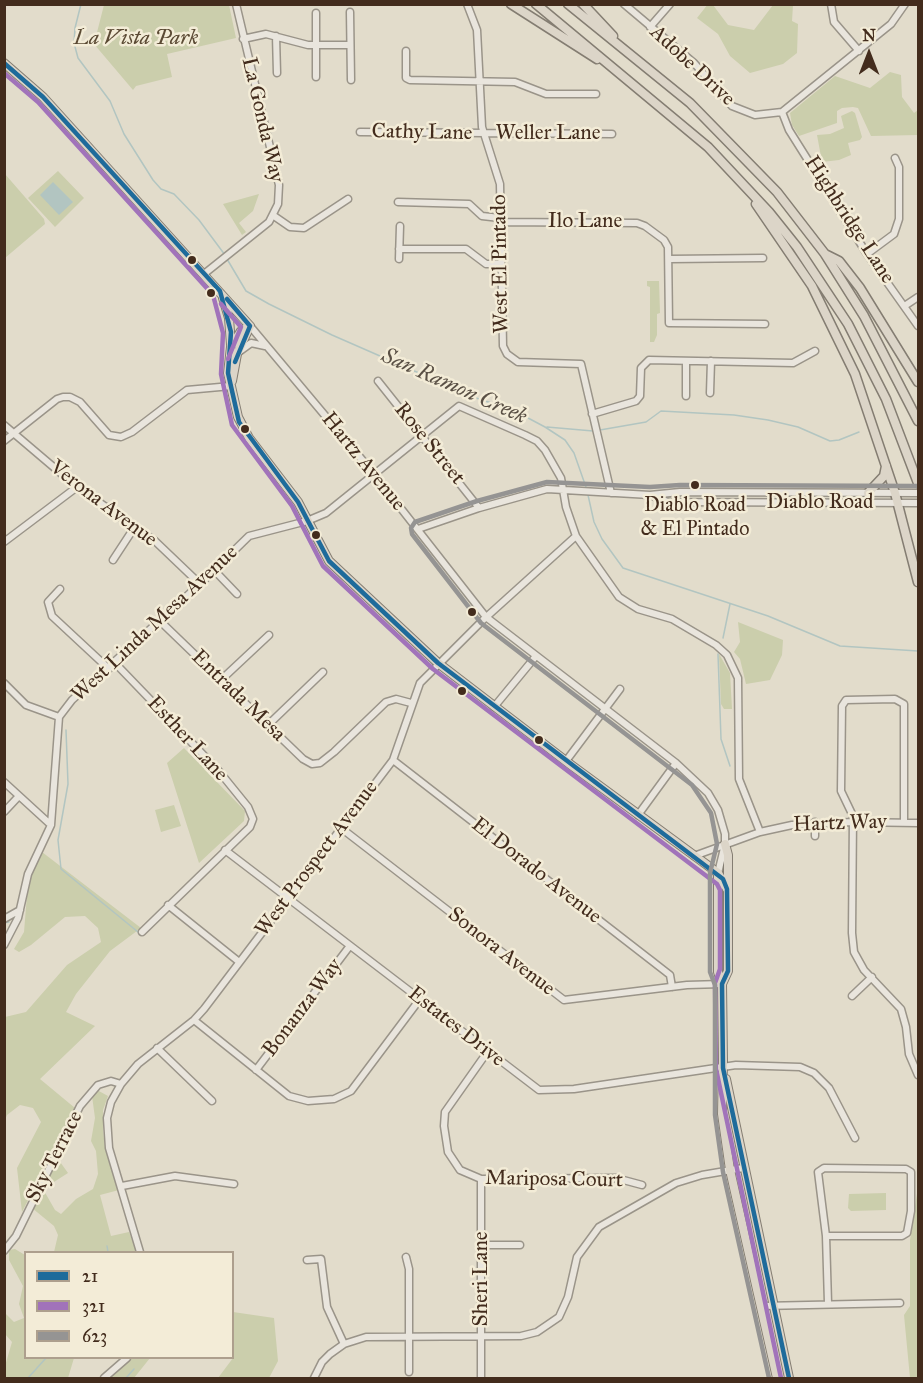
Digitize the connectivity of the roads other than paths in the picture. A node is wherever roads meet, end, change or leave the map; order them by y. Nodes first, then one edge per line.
1 (236, 4) edge
2 (467, 4) edge
3 (511, 4) edge
4 (536, 4) edge
5 (568, 4) edge
6 (583, 4) edge
7 (624, 4) edge
8 (669, 4) edge
9 (831, 4) edge
10 (905, 4) edge
11 (350, 12) dead end
12 (316, 13) dead end
13 (650, 27) junction
14 (276, 36) junction
15 (243, 39) junction
16 (315, 45) junction
17 (350, 45) junction
18 (623, 48) junction
19 (406, 51) dead end
20 (859, 51) junction
21 (612, 67) junction
22 (6, 68) edge
23 (278, 73) dead end
24 (316, 77) dead end
25 (351, 80) dead end
26 (480, 81) junction
27 (596, 94) dead end
28 (782, 112) junction
29 (360, 132) dead end
30 (484, 134) junction
31 (612, 134) dead end
32 (895, 158) dead end
33 (750, 193) junction
34 (348, 199) dead end
35 (399, 202) dead end
36 (274, 216) junction
37 (500, 220) junction
38 (400, 226) dead end
39 (399, 249) junction
40 (825, 254) junction
41 (867, 254) junction
42 (763, 258) dead end
43 (399, 259) dead end
44 (670, 259) junction
45 (501, 264) junction
46 (204, 274) junction
47 (220, 291) junction
48 (918, 297) edge
49 (906, 305) junction
50 (765, 324) dead end
51 (250, 326) junction
52 (918, 326) edge
53 (268, 347) junction
54 (234, 350) junction
55 (815, 351) dead end
56 (686, 361) junction
57 (711, 361) junction
58 (378, 381) dead end
59 (918, 382) edge
60 (231, 386) junction
61 (710, 393) dead end
62 (686, 396) dead end
63 (593, 416) junction
64 (918, 421) edge
65 (4, 425) edge
66 (15, 433) junction
67 (422, 435) junction
68 (4, 441) edge
69 (886, 465) junction
70 (374, 474) junction
71 (918, 483) edge
72 (77, 487) junction
73 (564, 489) junction
74 (611, 493) junction
75 (868, 493) junction
76 (895, 493) junction
77 (918, 493) edge
78 (650, 495) junction
79 (898, 503) junction
80 (918, 503) edge
81 (479, 508) junction
82 (307, 520) junction
83 (134, 528) junction
84 (418, 529) junction
85 (576, 536) junction
86 (4, 542) edge
87 (113, 560) dead end
88 (214, 570) junction
89 (918, 582) edge
90 (200, 584) junction
91 (60, 589) dead end
92 (237, 594) dead end
93 (486, 617) junction
94 (160, 621) junction
95 (269, 635) dead end
96 (536, 656) junction
97 (115, 663) junction
98 (438, 663) junction
99 (109, 669) junction
100 (323, 672) dead end
101 (222, 679) junction
102 (4, 683) edge
103 (620, 689) dead end
104 (411, 703) junction
105 (494, 707) junction
106 (606, 709) junction
107 (59, 717) junction
108 (269, 724) junction
109 (393, 760) junction
110 (566, 761) junction
111 (676, 763) junction
112 (4, 782) edge
113 (19, 796) junction
114 (4, 812) edge
115 (638, 815) junction
116 (815, 822) junction
117 (853, 822) junction
118 (904, 822) junction
119 (918, 824) edge
120 (51, 825) junction
121 (341, 828) junction
122 (760, 832) junction
123 (815, 836) dead end
124 (726, 844) junction
125 (225, 850) junction
126 (694, 856) junction
127 (718, 873) junction
128 (727, 889) junction
129 (287, 899) junction
130 (168, 905) junction
131 (20, 910) junction
132 (4, 919) edge
133 (142, 932) dead end
134 (4, 945) edge
135 (349, 946) junction
136 (238, 961) junction
137 (872, 977) junction
138 (722, 984) junction
139 (672, 987) junction
140 (852, 996) dead end
141 (420, 999) junction
142 (194, 1020) junction
143 (157, 1048) junction
144 (488, 1051) junction
145 (723, 1068) junction
146 (256, 1070) junction
147 (918, 1075) edge
148 (121, 1084) junction
149 (212, 1101) dead end
150 (855, 1138) dead end
151 (743, 1168) junction
152 (730, 1170) junction
153 (480, 1179) junction
154 (234, 1184) dead end
155 (642, 1185) dead end
156 (122, 1186) junction
157 (826, 1236) junction
158 (482, 1245) junction
159 (520, 1245) dead end
160 (4, 1251) edge
161 (140, 1251) edge
162 (406, 1257) dead end
163 (307, 1260) dead end
164 (828, 1303) junction
165 (900, 1303) dead end
166 (772, 1304) junction
167 (762, 1306) junction
168 (409, 1335) junction
169 (482, 1336) junction
170 (344, 1344) junction
171 (126, 1359) edge
172 (409, 1372) dead end
173 (104, 1378) edge
174 (314, 1378) edge
175 (482, 1378) edge
176 (777, 1378) edge
177 (789, 1378) edge

1 - 15 street, La Gonda Way
2 - 26 street, West El Pintado
3 - 21 highway
4 - 21 highway
5 - 18 highway
6 - 18 highway
7 - 13 street, Adobe Drive
8 - 13 street
9 - 20 street
10 - 20 street
11 - 17 street
12 - 16 street
13 - 28 street, Adobe Drive
14 - 15 street
14 - 16 street
14 - 23 street
15 - 36 street, La Gonda Way
16 - 17 street
16 - 24 street
17 - 25 street
18 - 40 highway
19 - 26 street
20 - 28 street
21 - 33 highway
22 - 46 main road
26 - 27 street
26 - 30 street, West El Pintado
28 - 41 street, Highbridge Lane
29 - 30 street, Cathy Lane
30 - 31 street, Weller Lane
30 - 37 street, West El Pintado
32 - 41 street
33 - 69 highway
33 - 71 highway
34 - 36 street
35 - 37 street
36 - 46 street
37 - 44 street, Ilo Lane
37 - 45 street, West El Pintado
38 - 39 street
39 - 43 street
39 - 45 street
40 - 59 highway
40 - 64 highway
41 - 49 street, Highbridge Lane
42 - 44 street
44 - 50 street
45 - 63 street, West El Pintado
46 - 47 main road
47 - 51 main road
47 - 54 main road
48 - 49 street
49 - 52 street, Highbridge Lane
51 - 53 street, Hartz Avenue
51 - 54 main road
53 - 54 street
53 - 70 street, Hartz Avenue
54 - 60 main road
55 - 57 street
56 - 57 street
56 - 62 street
56 - 63 street
57 - 61 street
58 - 67 street, Rose Street
60 - 66 street
60 - 82 main road
63 - 74 street, West El Pintado
65 - 66 street, Verona Avenue
66 - 68 street
66 - 72 street, Verona Avenue
67 - 70 street, West Linda Mesa Avenue
67 - 73 street, West Linda Mesa Avenue
67 - 81 street, Rose Street
69 - 75 highway
69 - 76 highway
70 - 82 street, West Linda Mesa Avenue
70 - 84 street, Hartz Avenue
72 - 83 street, Verona Avenue
72 - 86 street
73 - 74 street, Diablo Road
73 - 81 street, Diablo Road
73 - 85 street
74 - 78 street, Diablo Road
75 - 76 street, Diablo Road
75 - 78 street, Diablo Road
76 - 77 street, Diablo Road
76 - 79 highway
78 - 79 street, Diablo Road
79 - 80 street, Diablo Road
79 - 89 highway
81 - 84 street, Diablo Road
82 - 88 street, West Linda Mesa Avenue
82 - 98 main road
83 - 87 street
83 - 90 street, Verona Avenue
84 - 93 street, Hartz Avenue
85 - 93 street, West Prospect Avenue
85 - 122 street
88 - 90 street, West Linda Mesa Avenue
88 - 92 street
90 - 94 street, West Linda Mesa Avenue
91 - 99 street
93 - 96 street, Hartz Avenue
93 - 98 street, West Prospect Avenue
94 - 97 street, West Linda Mesa Avenue
94 - 101 street, Entrada Mesa
95 - 101 street
96 - 105 street
96 - 106 street, Hartz Avenue
97 - 99 street, West Linda Mesa Avenue
97 - 125 street, Esther Lane
98 - 104 street, West Prospect Avenue
98 - 105 main road
99 - 107 street, West Linda Mesa Avenue
100 - 108 street
101 - 108 street, Entrada Mesa
102 - 107 street
103 - 106 street
104 - 108 street, Entrada Mesa
104 - 109 street, West Prospect Avenue
105 - 110 main road
106 - 110 street
106 - 111 street, Hartz Avenue
107 - 120 street, West Linda Mesa Avenue
109 - 121 street, West Prospect Avenue
109 - 139 street, El Dorado Avenue
110 - 115 main road
111 - 115 street
111 - 124 street, Hartz Avenue
112 - 113 street
113 - 114 street
113 - 120 street
115 - 126 main road
116 - 117 street, Hartz Way
116 - 122 street, Hartz Way
116 - 123 street
117 - 118 street, Hartz Way
117 - 118 street
117 - 137 street
118 - 119 street, Hartz Way
120 - 131 street, West Linda Mesa Avenue
121 - 129 street, West Prospect Avenue
121 - 139 street, Sonora Avenue
122 - 124 street, Hartz Way
124 - 126 street, Hartz Way
124 - 127 street
124 - 128 main road
125 - 129 street, Estates Drive
125 - 130 street
126 - 127 main road
127 - 128 main road
127 - 138 main road
128 - 138 main road
129 - 135 street, Estates Drive
129 - 136 street, West Prospect Avenue
130 - 133 street
130 - 136 street
131 - 132 street
131 - 134 street, West Linda Mesa Avenue
135 - 141 street, Estates Drive
135 - 146 street, Bonanza Way
136 - 142 street, West Prospect Avenue
137 - 140 street
137 - 147 street
138 - 139 street, Sonora Avenue
138 - 145 main road
141 - 144 street, Estates Drive
141 - 146 street
142 - 143 street, West Prospect Avenue
142 - 146 street
143 - 148 street, West Prospect Avenue
143 - 149 street
144 - 145 street, Estates Drive
144 - 153 street, Mariposa Court
145 - 150 street, Estates Drive
145 - 151 main road
145 - 152 main road
148 - 156 street
148 - 160 street, Sky Terrace
151 - 152 street
151 - 166 main road
152 - 167 main road
152 - 169 street
153 - 155 street, Mariposa Court
153 - 158 street, Sheri Lane
154 - 156 street
156 - 161 street
157 - 157 street
157 - 164 street
158 - 159 street
158 - 169 street, Sheri Lane
162 - 168 street
163 - 170 street
164 - 165 street
164 - 166 street
166 - 167 street
166 - 177 main road
167 - 176 main road
168 - 169 street
168 - 170 street
168 - 172 street
169 - 175 street, Sheri Lane
170 - 174 street
171 - 173 street

